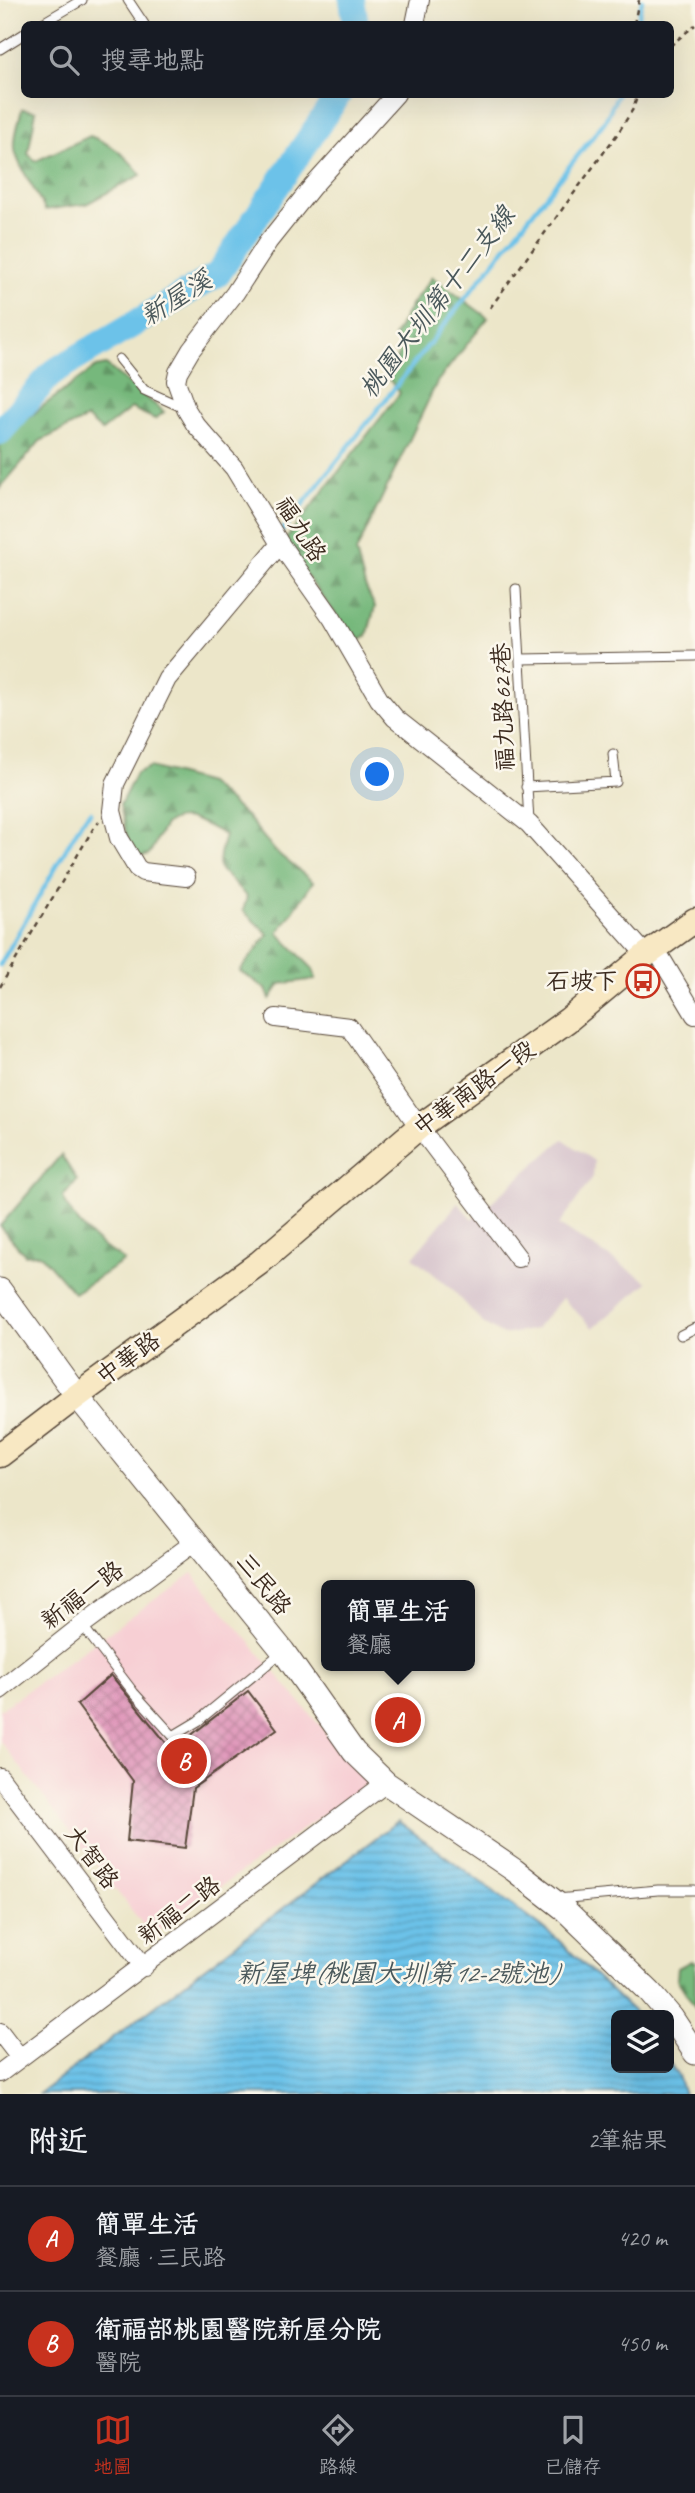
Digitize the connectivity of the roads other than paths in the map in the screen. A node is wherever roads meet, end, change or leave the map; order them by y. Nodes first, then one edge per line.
1 (82, 0) edge
2 (128, 0) edge
3 (420, 0) edge
4 (46, 21) edge
5 (142, 21) edge
6 (416, 21) edge
7 (21, 36) edge
8 (0, 49) edge
9 (392, 98) edge
10 (119, 359) dead end
11 (186, 409) junction
12 (280, 544) junction
13 (516, 589) dead end
14 (695, 656) edge
15 (521, 659) junction
16 (613, 754) dead end
17 (526, 787) junction
18 (529, 824) junction
19 (186, 877) dead end
20 (695, 920) edge
21 (651, 952) junction
22 (695, 1015) edge
23 (275, 1018) dead end
24 (419, 1127) junction
25 (518, 1258) dead end
26 (259, 1263) joint
27 (0, 1290) edge
28 (695, 1328) edge
29 (681, 1335) dead end
30 (76, 1396) junction
31 (0, 1455) edge
32 (196, 1541) junction
33 (82, 1625) junction
34 (283, 1651) junction
35 (0, 1690) edge
36 (0, 1777) edge
37 (386, 1783) junction
38 (695, 1890) edge
39 (551, 1899) junction
40 (144, 1967) junction
41 (0, 2032) edge
42 (695, 2053) edge
43 (20, 2058) junction
44 (0, 2073) edge

1 - 4 lane
2 - 5 lane
3 - 6 street
7 - 8 lane
9 - 11 street, 福九路
10 - 11 lane
11 - 12 street, 福九路
12 - 18 street, 福九路
12 - 19 street
13 - 15 lane, 福九路627巷
14 - 15 lane
15 - 17 lane, 福九路627巷
16 - 17 lane
17 - 18 lane, 福九路627巷
18 - 21 street, 福九路
20 - 21 main road, 中華南路一段
21 - 22 street, 福九路
21 - 24 main road, 中華南路一段
23 - 24 street
24 - 25 street
24 - 26 main road, 中華南路一段
26 - 30 main road, 中華路
27 - 30 street, 三民路
28 - 29 lane
30 - 31 main road, 中華路
30 - 32 street, 三民路
32 - 33 street, 新福一路
32 - 34 street, 三民路
33 - 34 lane
33 - 35 street, 新福一路
34 - 37 street, 三民路
36 - 40 street, 大智路
37 - 39 street, 三民路
37 - 40 street, 新福二路
38 - 39 lane
39 - 42 street, 三民路
40 - 43 street, 新福二路
41 - 43 street
43 - 44 street, 新福二路

